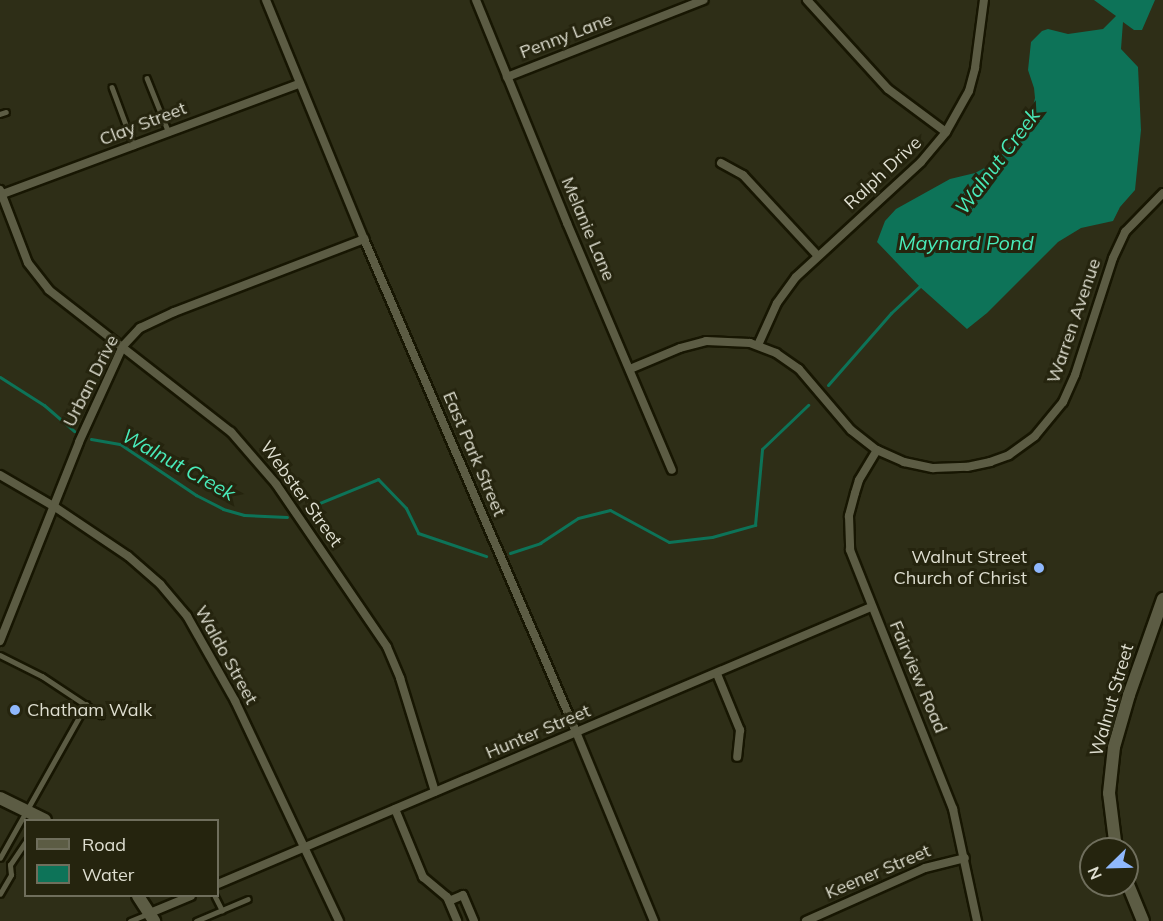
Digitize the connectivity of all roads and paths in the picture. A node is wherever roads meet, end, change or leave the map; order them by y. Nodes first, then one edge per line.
1 (266, 0) edge
2 (476, 0) edge
3 (703, 0) edge
4 (807, 0) edge
5 (984, 0) edge
6 (507, 77) junction
7 (147, 78) dead end
8 (298, 84) junction
9 (112, 87) dead end
10 (6, 112) dead end
11 (0, 114) edge
12 (946, 132) junction
13 (169, 133) junction
14 (134, 146) junction
15 (721, 163) dead end
16 (1, 193) edge
17 (1163, 193) edge
18 (363, 239) junction
19 (818, 255) junction
20 (758, 345) junction
21 (123, 346) junction
22 (630, 369) junction
23 (877, 450) junction
24 (672, 470) dead end
25 (0, 475) edge
26 (55, 507) junction
27 (1163, 599) edge
28 (871, 607) junction
29 (0, 641) edge
30 (0, 655) edge
31 (717, 674) junction
32 (86, 705) junction
33 (101, 715) dead end
34 (577, 734) junction
35 (737, 757) dead end
36 (435, 792) junction
37 (0, 798) edge
38 (395, 809) junction
39 (26, 811) junction
40 (40, 819) edge
41 (1115, 837) edge
42 (24, 845) edge
43 (304, 847) junction
44 (0, 858) edge
45 (965, 858) junction
46 (219, 884) edge
47 (0, 894) edge
48 (139, 897) edge
49 (189, 897) edge
50 (216, 897) edge
51 (1133, 897) edge
52 (248, 899) dead end
53 (449, 901) junction
54 (222, 910) junction
55 (152, 917) edge
56 (130, 921) edge
57 (196, 921) edge
58 (339, 921) edge
59 (457, 921) edge
60 (474, 921) edge
61 (654, 921) edge
62 (806, 921) edge
63 (977, 921) edge
64 (1143, 921) edge

1 - 8 street, East Park Street
2 - 6 street, Melanie Lane
3 - 6 street, Penny Lane
4 - 12 street
5 - 12 street, Ralph Drive
6 - 22 street, Melanie Lane
7 - 13 lane
8 - 13 street, Clay Street
8 - 18 street, East Park Street
9 - 14 lane
10 - 11 lane
12 - 19 street, Ralph Drive
13 - 14 street, Clay Street
14 - 16 street, Clay Street
15 - 19 street
16 - 21 street, Webster Street
17 - 23 street, Warren Avenue
18 - 21 street, Urban Drive
18 - 34 street, East Park Street
19 - 20 street, Ralph Drive
20 - 22 street, Warren Avenue
20 - 23 street, Warren Avenue
21 - 26 street, Urban Drive
21 - 36 street, Webster Street
22 - 24 street, Melanie Lane
23 - 28 street, Fairview Road
25 - 26 street, Waldo Street
26 - 29 street, Urban Drive
26 - 43 street, Waldo Street
27 - 41 main road, Walnut Street
28 - 31 street, Hunter Street
28 - 45 street, Fairview Road
30 - 32 lane
31 - 34 street, Hunter Street
31 - 35 street
32 - 33 lane
32 - 39 lane
34 - 36 street, Hunter Street
34 - 61 street, East Park Street
36 - 38 street, Hunter Street
37 - 39 main road
38 - 43 street, Hunter Street
38 - 53 street
39 - 40 main road
39 - 44 lane
42 - 47 lane
43 - 46 street, Hunter Street
43 - 58 street, Waldo Street
45 - 62 street, Keener Street
45 - 63 street, Fairview Road
48 - 55 main road
49 - 55 street
50 - 54 lane
51 - 64 main road
52 - 54 lane
53 - 59 street
53 - 60 street
54 - 57 lane
55 - 56 lane

